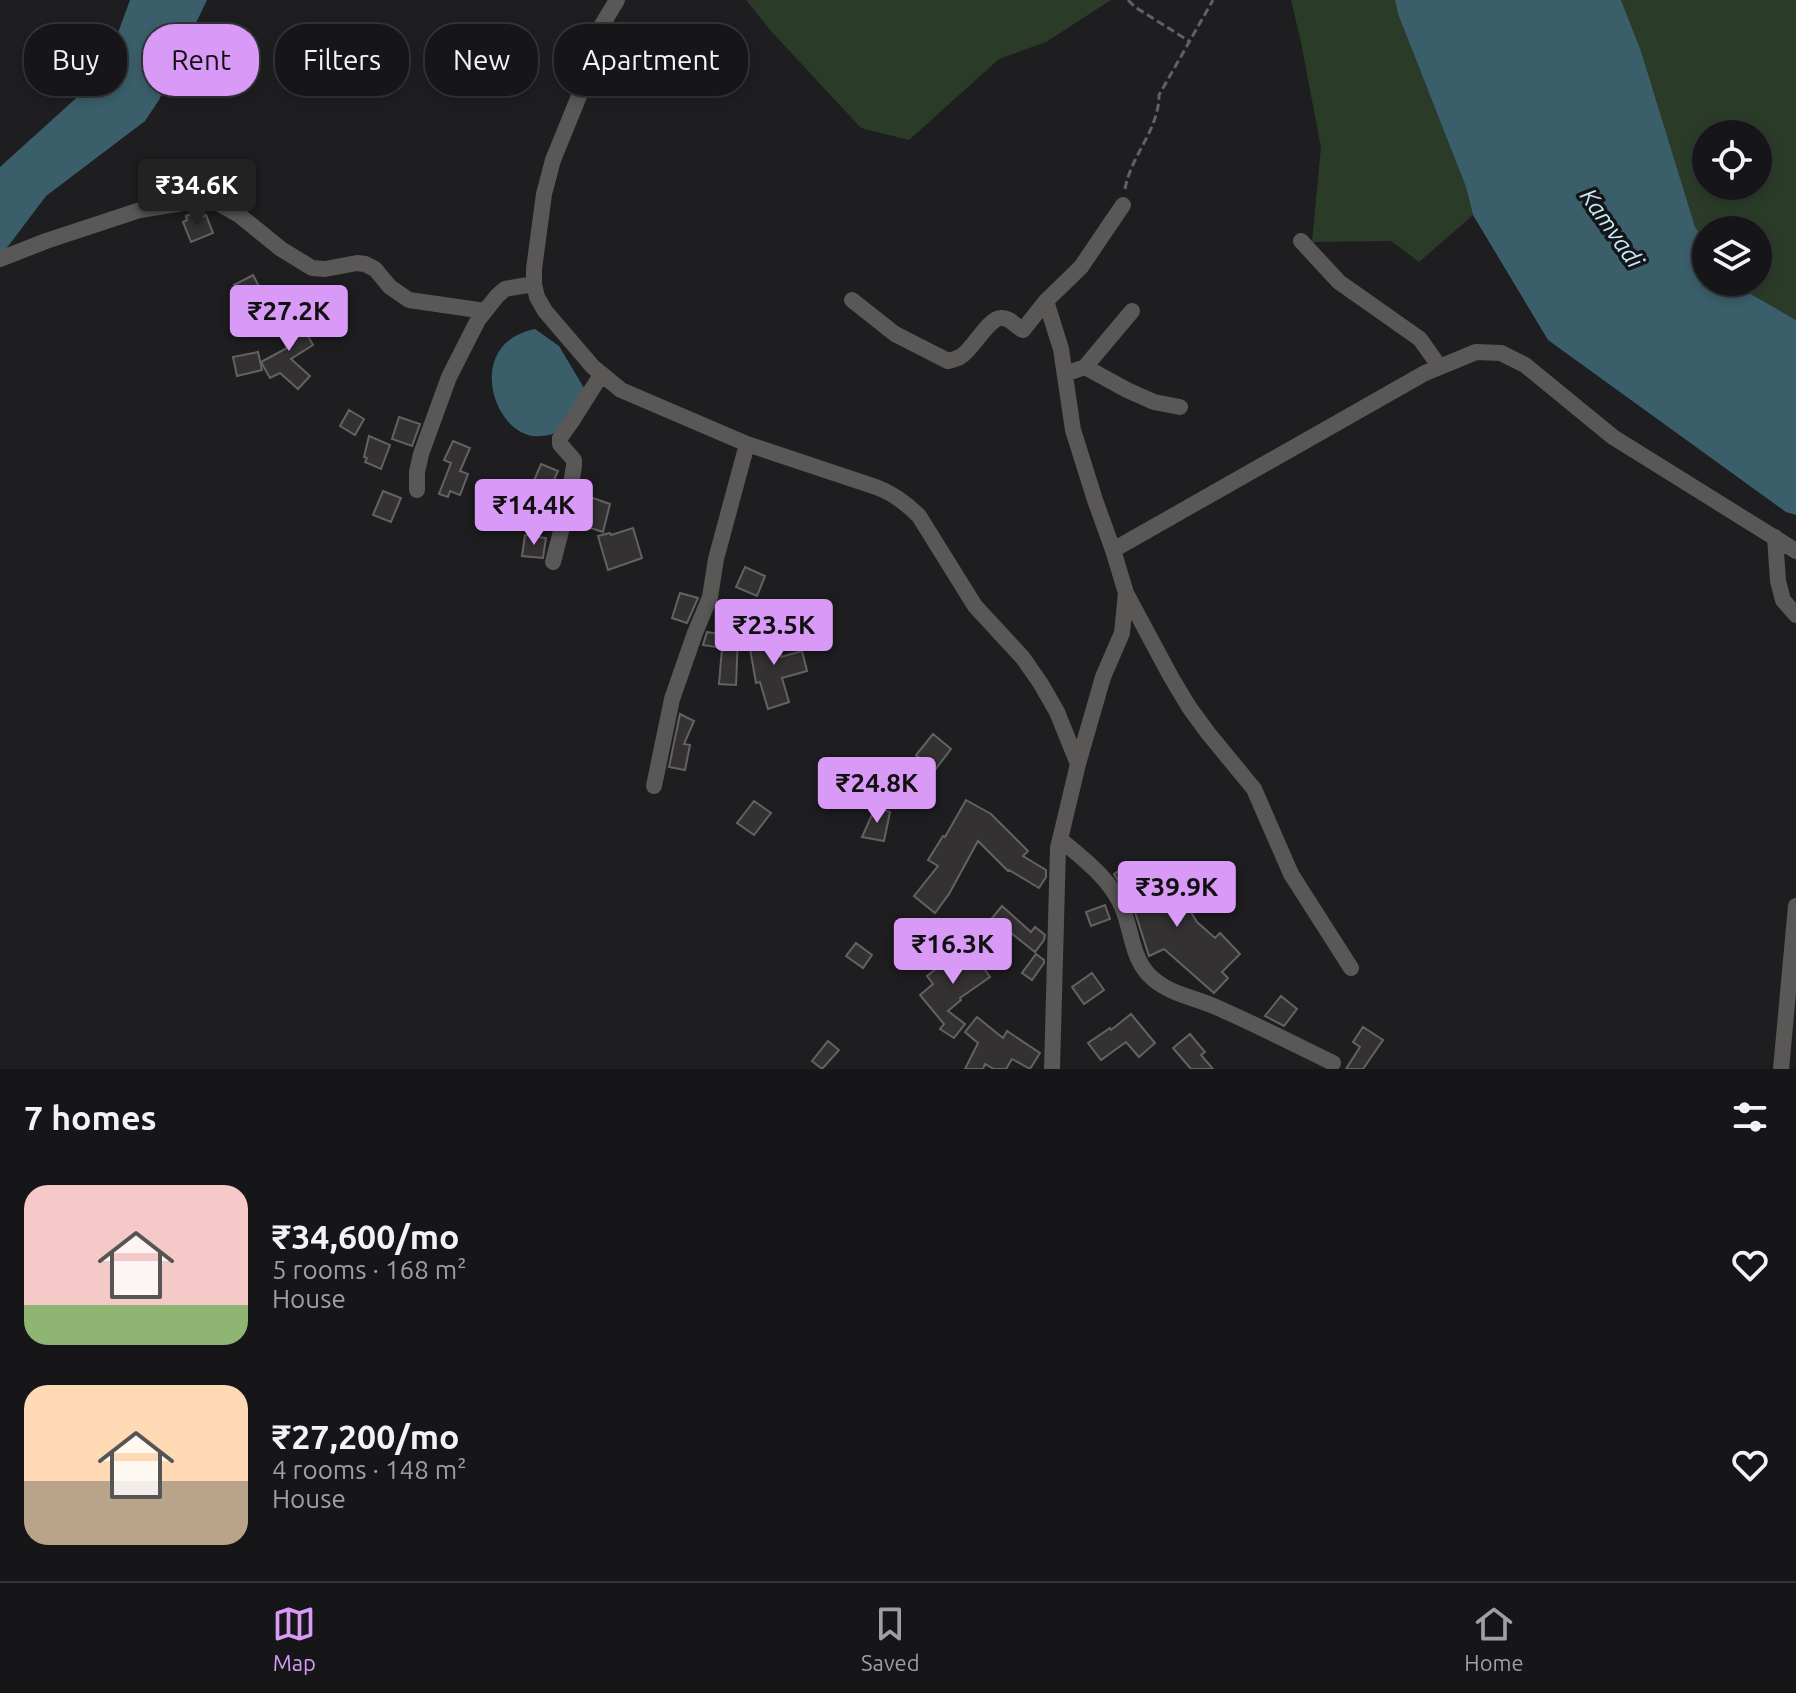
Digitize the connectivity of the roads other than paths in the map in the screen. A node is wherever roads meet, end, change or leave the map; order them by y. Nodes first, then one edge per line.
1 (617, 0) edge
2 (1123, 205) road end
3 (1301, 241) dead end
4 (0, 259) edge
5 (534, 284) junction
6 (852, 300) dead end
7 (1046, 301) junction
8 (485, 311) junction
9 (1132, 311) dead end
10 (1439, 366) junction
11 (1085, 367) junction
12 (1065, 374) junction
13 (601, 375) junction
14 (1180, 407) dead end
15 (747, 444) junction
16 (417, 490) dead end
17 (1775, 537) junction
18 (1113, 550) junction
19 (1796, 551) edge
20 (553, 562) dead end
21 (1126, 593) junction
22 (1796, 615) edge
23 (1078, 764) junction
24 (654, 786) dead end
25 (1060, 839) junction
26 (1796, 906) edge
27 (1351, 968) dead end
28 (1333, 1063) dead end
29 (1052, 1069) edge
30 (1781, 1069) edge

1 - 5 street
2 - 7 street
3 - 10 street
4 - 8 street
5 - 8 street
5 - 13 street
6 - 7 street
7 - 12 street
8 - 16 street
9 - 11 street
10 - 17 street
10 - 18 street
11 - 12 street
11 - 14 street
12 - 18 street
13 - 15 street
13 - 20 street
15 - 23 street
15 - 24 street
17 - 19 street
17 - 22 street
18 - 21 street
21 - 23 street
21 - 27 street
23 - 25 street
25 - 28 street
25 - 29 street
26 - 30 street

